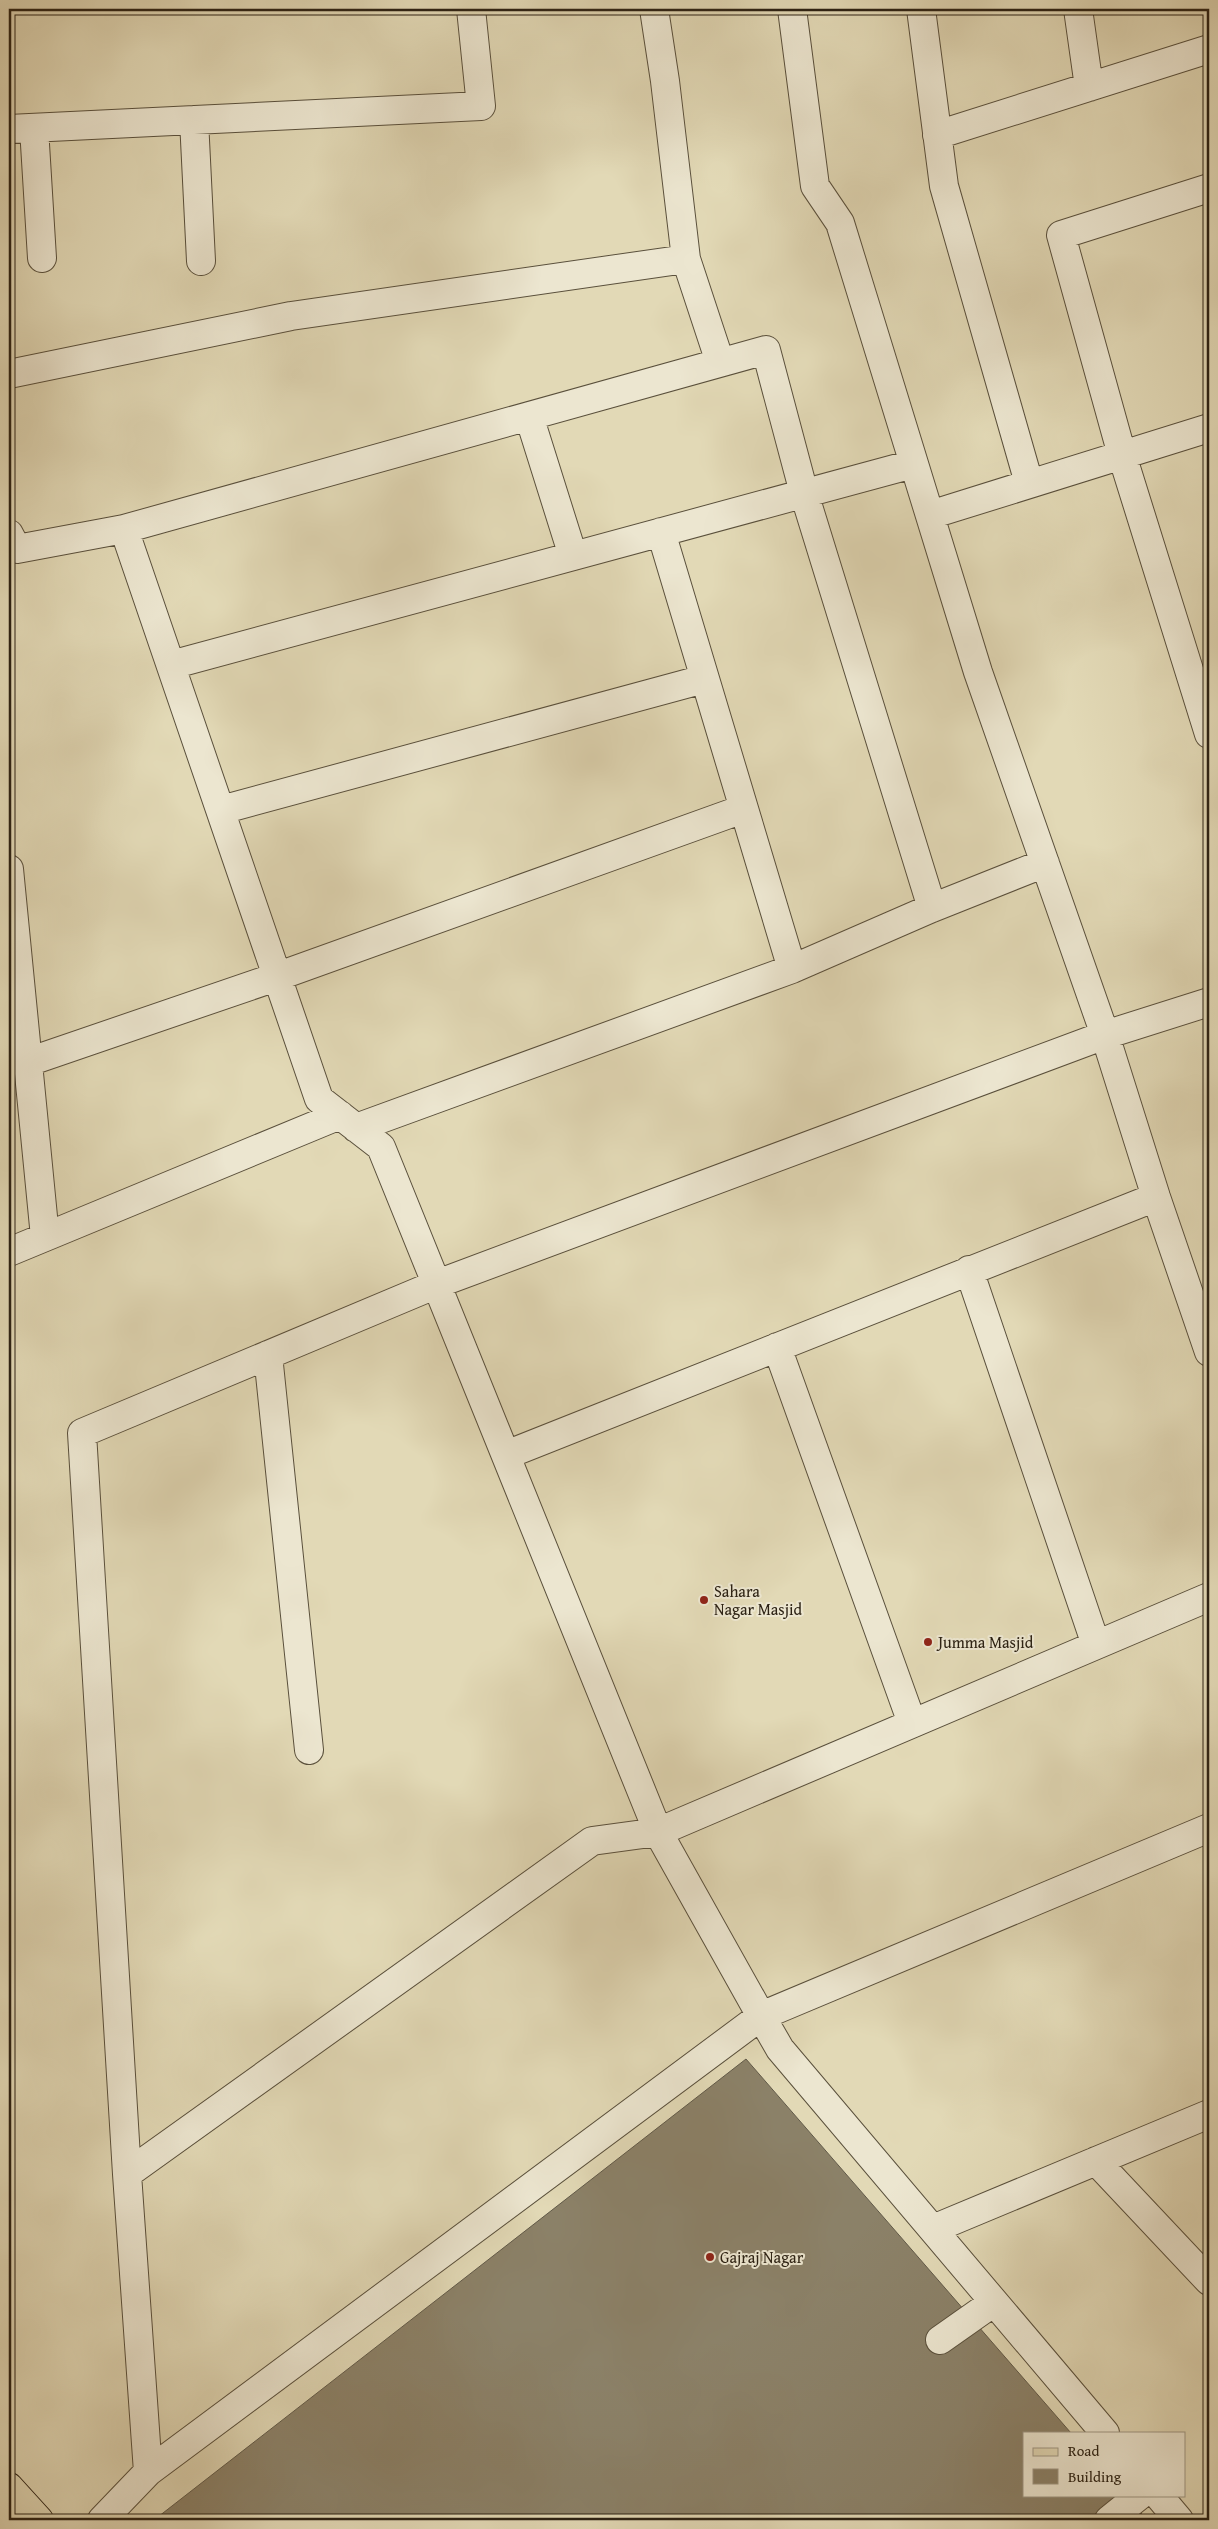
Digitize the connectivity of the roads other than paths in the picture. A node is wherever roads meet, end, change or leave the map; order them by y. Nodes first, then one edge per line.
1 (471, 9) edge
2 (654, 9) edge
3 (792, 9) edge
4 (921, 9) edge
5 (1078, 9) edge
6 (1209, 49) edge
7 (1089, 87) junction
8 (194, 120) junction
9 (21, 129) edge
10 (937, 135) junction
11 (1209, 188) edge
12 (42, 258) dead end
13 (686, 259) junction
14 (201, 261) dead end
15 (720, 362) junction
16 (9, 374) edge
17 (529, 416) junction
18 (1209, 428) edge
19 (1122, 455) junction
20 (914, 464) junction
21 (1030, 483) junction
22 (804, 493) junction
23 (930, 515) junction
24 (124, 530) junction
25 (661, 532) junction
26 (9, 534) edge
27 (573, 556) junction
28 (171, 665) junction
29 (704, 679) junction
30 (1209, 734) edge
31 (743, 809) junction
32 (221, 810) junction
33 (1045, 863) junction
34 (9, 869) edge
35 (932, 908) junction
36 (792, 969) junction
37 (276, 977) junction
38 (1209, 1002) edge
39 (1105, 1035) junction
40 (28, 1062) junction
41 (348, 1122) junction
42 (1156, 1197) junction
43 (45, 1237) junction
44 (9, 1252) edge
45 (969, 1270) junction
46 (437, 1284) junction
47 (777, 1347) junction
48 (1209, 1352) edge
49 (268, 1355) junction
50 (506, 1455) junction
51 (1209, 1597) edge
52 (1096, 1645) junction
53 (912, 1724) junction
54 (309, 1750) dead end
55 (1209, 1828) edge
56 (658, 1832) junction
57 (761, 2016) junction
58 (1209, 2114) edge
59 (1096, 2161) junction
60 (127, 2174) junction
61 (932, 2229) junction
62 (1209, 2281) edge
63 (994, 2302) junction
64 (922, 2353) edge
65 (1104, 2432) edge
66 (148, 2472) junction
67 (9, 2488) edge
68 (1139, 2496) edge
69 (1159, 2496) edge
70 (39, 2520) edge
71 (102, 2520) edge
72 (1109, 2520) edge
73 (1179, 2520) edge

1 - 8 street
2 - 13 street
3 - 20 street
4 - 10 street
5 - 7 street
6 - 7 street
7 - 10 street
8 - 9 street
8 - 14 street
9 - 12 street
10 - 21 street
11 - 19 street
13 - 15 street
13 - 16 street
15 - 17 street
15 - 22 street
17 - 24 street
17 - 27 street
18 - 19 street
19 - 21 street
19 - 30 street
20 - 22 street
20 - 23 street
21 - 23 street
22 - 25 street
22 - 35 street
23 - 33 street
24 - 26 street
24 - 28 street
25 - 27 street
25 - 29 street
27 - 28 street
28 - 32 street
29 - 31 street
29 - 32 street
31 - 36 street
31 - 37 street
32 - 37 street
33 - 35 street
33 - 39 street
34 - 40 street
35 - 36 street
36 - 41 street
37 - 40 street
37 - 41 street
38 - 39 street
39 - 42 street
39 - 46 street
40 - 43 street
41 - 43 street
41 - 46 street
42 - 45 street
42 - 48 street
43 - 44 street
45 - 47 street
45 - 52 street
46 - 49 street
46 - 50 street
47 - 50 street
47 - 53 street
49 - 54 street
49 - 60 street
50 - 56 street
51 - 52 street
52 - 53 street
53 - 56 street
55 - 57 street
56 - 57 street
56 - 60 street
57 - 61 street
57 - 66 street
58 - 59 street
59 - 61 street
59 - 62 street
60 - 66 street
61 - 63 street
63 - 64 street
63 - 65 street
66 - 71 street
67 - 70 main road
68 - 72 street
69 - 73 street

